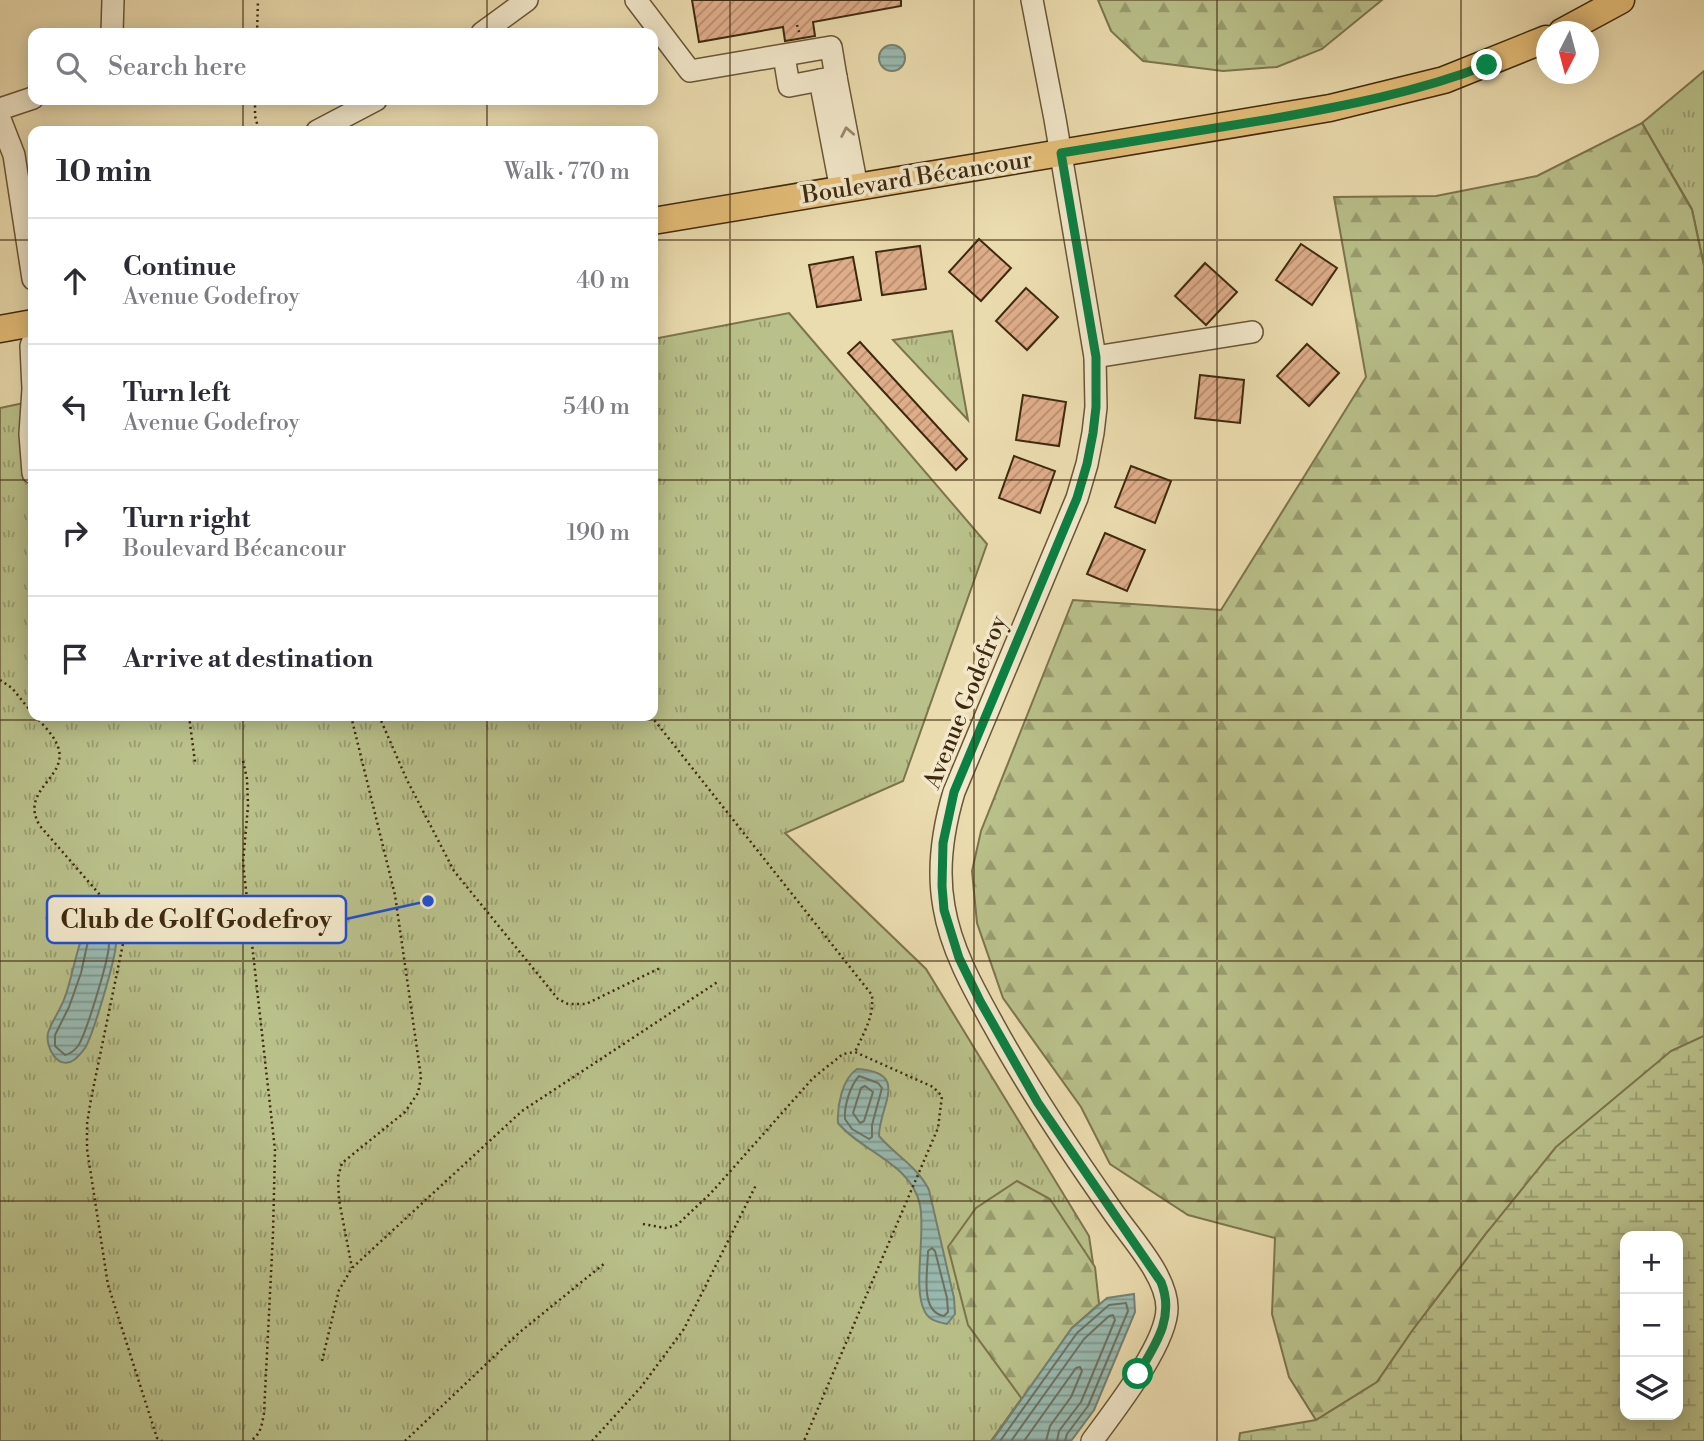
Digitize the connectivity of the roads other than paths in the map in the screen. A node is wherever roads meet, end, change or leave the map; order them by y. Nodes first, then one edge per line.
1 (113, 0) edge
2 (527, 0) edge
3 (636, 0) edge
4 (1032, 0) edge
5 (1620, 0) edge
6 (1589, 8) edge
7 (1574, 21) edge
8 (112, 28) edge
9 (489, 28) edge
10 (657, 28) edge
11 (658, 29) edge
12 (1536, 43) edge
13 (784, 55) junction
14 (828, 79) junction
15 (28, 100) edge
16 (366, 105) edge
17 (0, 109) edge
18 (0, 119) edge
19 (327, 126) edge
20 (1061, 153) junction
21 (849, 188) junction
22 (658, 220) edge
23 (28, 228) edge
24 (28, 324) edge
25 (0, 329) edge
26 (1252, 332) dead end
27 (1096, 357) junction
28 (1092, 1441) edge

1 - 8 street
2 - 9 street
3 - 10 street
4 - 20 street, Avenue Godefroy
5 - 6 main road
6 - 7 main road
11 - 13 street
12 - 20 main road, Boulevard Bécancour
13 - 14 street
13 - 14 street
14 - 21 street
15 - 17 street
16 - 19 street
18 - 23 street
20 - 21 main road, Boulevard Bécancour
20 - 27 street, Avenue Godefroy
21 - 22 main road, Boulevard Bécancour
24 - 25 main road
26 - 27 street
27 - 28 street, Avenue Godefroy

